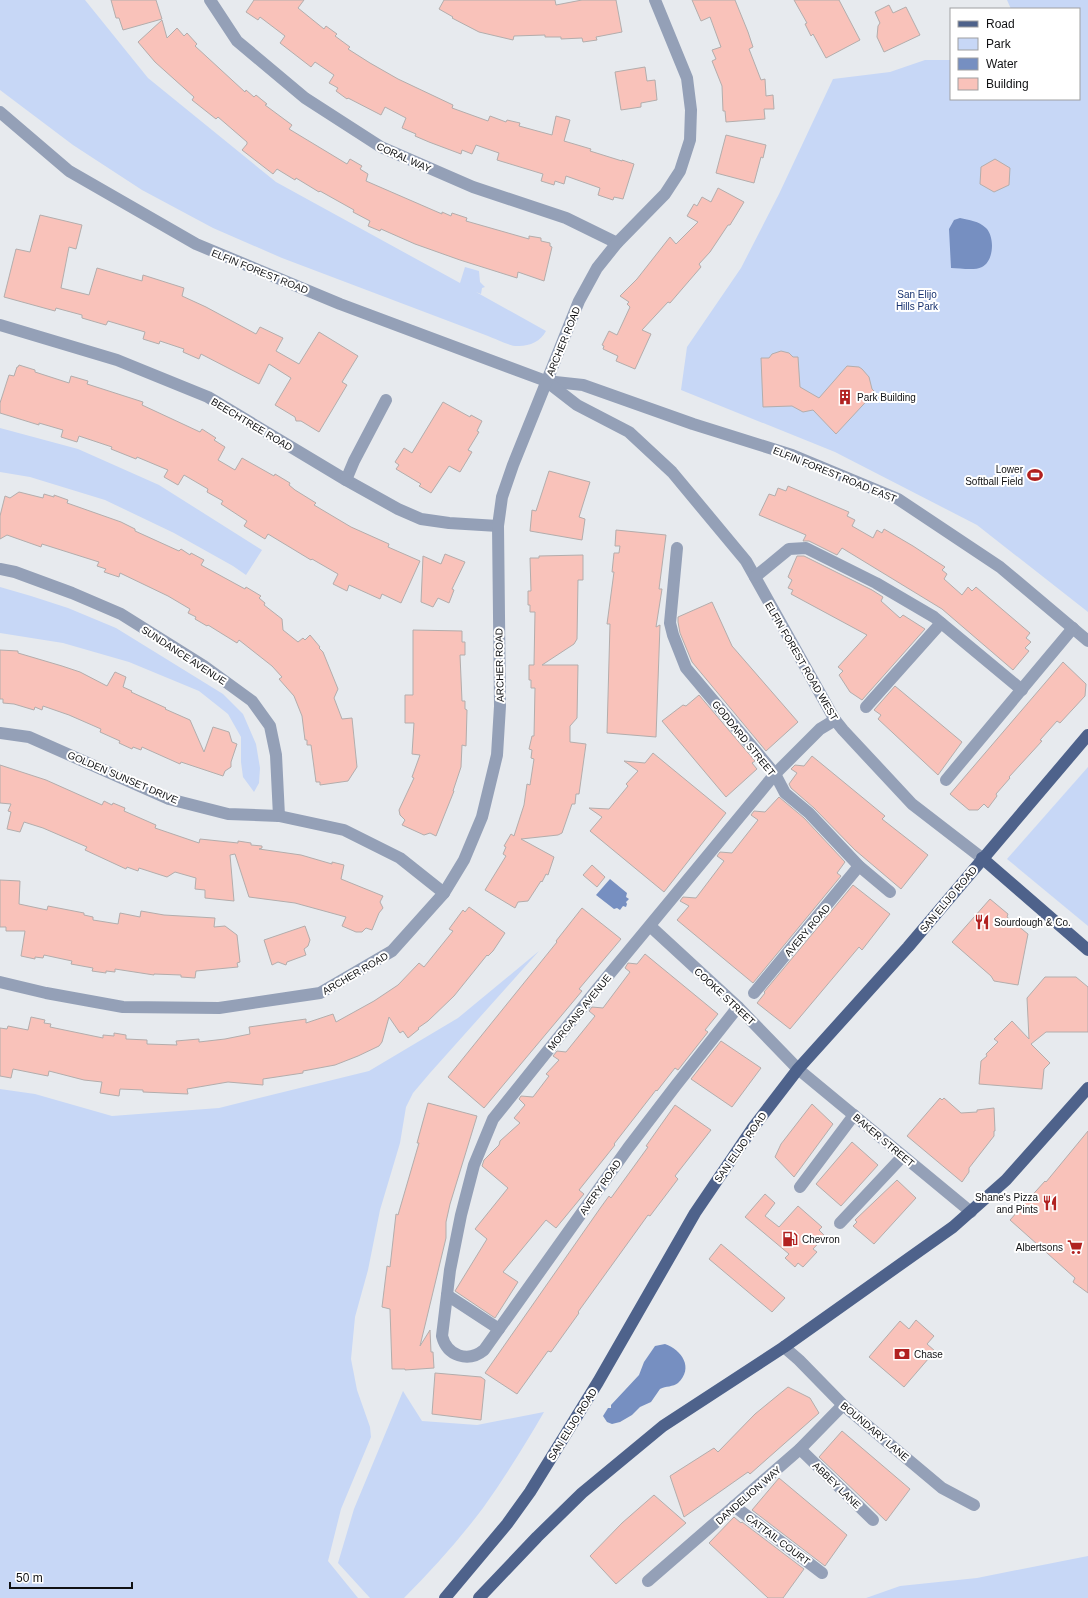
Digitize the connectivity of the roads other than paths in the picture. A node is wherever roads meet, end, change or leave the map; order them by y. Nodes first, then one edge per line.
1 (210, 0) edge
2 (655, 0) edge
3 (0, 112) edge
4 (617, 243) junction
5 (0, 325) edge
6 (546, 381) junction
7 (386, 400) dead end
8 (346, 480) junction
9 (498, 526) junction
10 (677, 548) dead end
11 (0, 570) edge
12 (755, 577) junction
13 (941, 623) junction
14 (1073, 628) junction
15 (1088, 641) edge
16 (1022, 690) junction
17 (866, 707) dead end
18 (835, 720) junction
19 (0, 733) edge
20 (1088, 735) edge
21 (775, 774) junction
22 (946, 780) dead end
23 (279, 816) junction
24 (982, 858) junction
25 (860, 866) junction
26 (890, 892) dead end
27 (444, 893) junction
28 (650, 926) junction
29 (1088, 950) edge
30 (0, 982) edge
31 (754, 993) dead end
32 (738, 1007) junction
33 (798, 1069) junction
34 (1088, 1088) edge
35 (854, 1115) junction
36 (904, 1156) junction
37 (800, 1187) dead end
38 (971, 1212) junction
39 (840, 1223) dead end
40 (447, 1295) junction
41 (499, 1329) junction
42 (784, 1347) junction
43 (459, 1356) joint
44 (843, 1405) junction
45 (800, 1449) junction
46 (974, 1505) dead end
47 (734, 1506) junction
48 (873, 1520) dead end
49 (822, 1573) dead end
50 (648, 1580) dead end
51 (445, 1598) edge
52 (479, 1598) edge

1 - 4 street, CORAL WAY
2 - 4 street, ARCHER ROAD
3 - 6 street, ELFIN FOREST ROAD
4 - 6 street, ARCHER ROAD
5 - 8 street, BEECHTREE ROAD
6 - 9 street, ARCHER ROAD
6 - 12 street, ELFIN FOREST ROAD WEST
6 - 14 street, ELFIN FOREST ROAD EAST
7 - 8 street
8 - 9 street, BEECHTREE ROAD
9 - 27 street, ARCHER ROAD
10 - 21 street, GODDARD STREET
11 - 23 street, SUNDANCE AVENUE
12 - 13 street
12 - 18 street, ELFIN FOREST ROAD WEST
13 - 16 street
13 - 17 street
14 - 15 street, ELFIN FOREST ROAD EAST
14 - 16 street
16 - 22 street
18 - 21 street, MORGANS AVENUE
18 - 24 street, ELFIN FOREST ROAD WEST
19 - 23 street, GOLDEN SUNSET DRIVE
20 - 24 main road, SAN ELIJO ROAD
21 - 25 street, GODDARD STREET
21 - 28 street, MORGANS AVENUE
23 - 27 street, GOLDEN SUNSET DRIVE
24 - 29 main road, ELFIN FOREST ROAD WEST
24 - 33 main road, SAN ELIJO ROAD
25 - 26 street, GODDARD STREET
25 - 31 street, AVERY ROAD
27 - 30 street, ARCHER ROAD
28 - 32 street, COOKE STREET
28 - 40 street, MORGANS AVENUE
32 - 33 street, COOKE STREET
32 - 41 street, AVERY ROAD
33 - 35 street, BAKER STREET
33 - 51 main road, SAN ELIJO ROAD
34 - 38 main road
35 - 36 street, BAKER STREET
35 - 37 street
36 - 38 street, BAKER STREET
36 - 39 street
38 - 42 main road
40 - 41 street
40 - 43 street, MORGANS AVENUE
41 - 43 street, AVERY ROAD
42 - 44 street, BOUNDARY LANE
42 - 52 main road
44 - 45 street, DANDELION WAY
44 - 46 street, BOUNDARY LANE
45 - 47 street, DANDELION WAY
45 - 48 street, ABBEY LANE
47 - 49 street, CATTAIL COURT
47 - 50 street, DANDELION WAY

